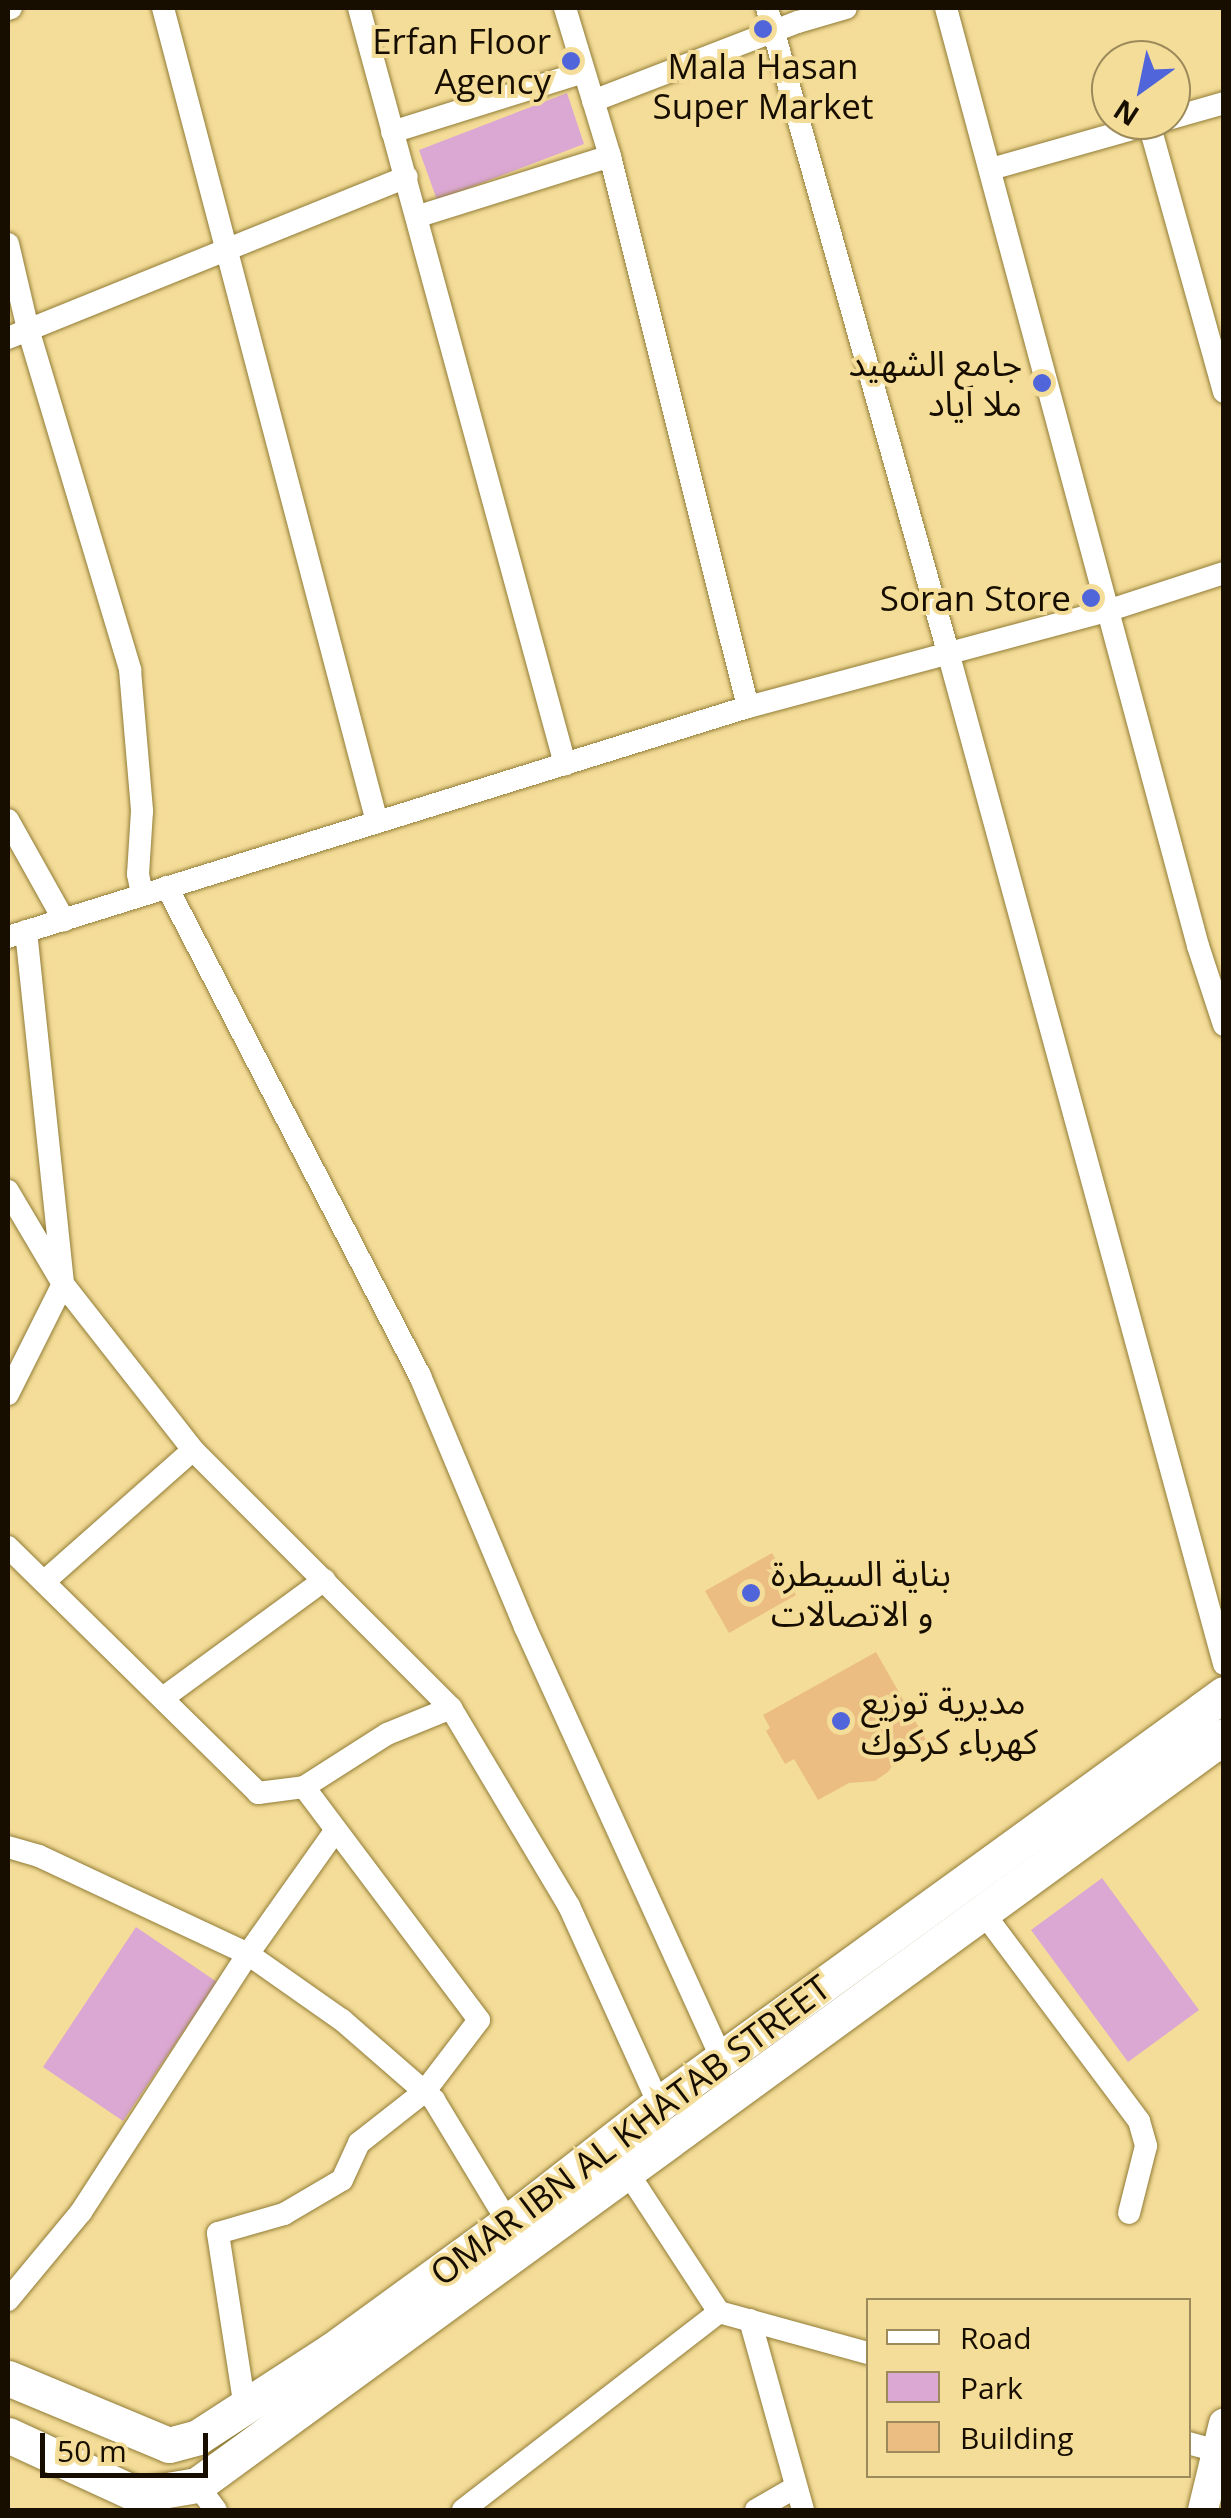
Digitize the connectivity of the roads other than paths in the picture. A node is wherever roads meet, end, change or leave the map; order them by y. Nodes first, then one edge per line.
1 (163, 8) edge
2 (360, 8) edge
3 (564, 8) edge
4 (767, 8) edge
5 (846, 8) edge
6 (946, 8) edge
7 (774, 31) junction
8 (583, 72) junction
9 (592, 101) junction
10 (1224, 103) edge
11 (1191, 114) edge
12 (392, 132) junction
13 (1101, 140) edge
14 (1154, 140) edge
15 (610, 156) junction
16 (991, 169) junction
17 (407, 177) junction
18 (419, 216) junction
19 (8, 244) edge
20 (228, 248) junction
21 (18, 333) edge
22 (1224, 392) edge
23 (1224, 573) edge
24 (1110, 610) junction
25 (948, 652) junction
26 (748, 708) junction
27 (565, 764) junction
28 (8, 820) edge
29 (377, 822) junction
30 (166, 887) junction
31 (142, 894) junction
32 (64, 920) junction
33 (17, 934) edge
34 (1224, 1025) edge
35 (8, 1191) edge
36 (63, 1284) junction
37 (8, 1394) edge
38 (193, 1450) junction
39 (8, 1547) edge
40 (46, 1580) junction
41 (324, 1580) junction
42 (1224, 1664) edge
43 (1224, 1694) edge
44 (163, 1698) junction
45 (451, 1708) junction
46 (1220, 1740) edge
47 (1163, 1758) junction
48 (304, 1787) junction
49 (335, 1831) junction
50 (8, 1847) edge
51 (982, 1911) junction
52 (248, 1954) junction
53 (722, 2060) junction
54 (425, 2092) junction
55 (659, 2104) junction
56 (626, 2170) junction
57 (1129, 2213) dead end
58 (508, 2222) junction
59 (8, 2300) edge
60 (720, 2312) junction
61 (750, 2320) junction
62 (866, 2352) edge
63 (8, 2378) edge
64 (245, 2408) junction
65 (8, 2435) edge
66 (1210, 2439) edge
67 (796, 2487) junction
68 (207, 2498) edge
69 (132, 2503) edge
70 (472, 2508) edge
71 (756, 2510) edge
72 (803, 2510) edge
73 (1203, 2510) edge

1 - 20 street
2 - 12 street
3 - 8 street
4 - 7 street
5 - 7 street
6 - 16 street
7 - 9 street
7 - 25 street
8 - 9 street
8 - 12 street
9 - 15 street
10 - 11 street
12 - 17 street
13 - 16 street
14 - 22 street
15 - 18 street
15 - 26 street
16 - 24 street
17 - 18 street
17 - 20 street
18 - 27 street
19 - 21 street
20 - 21 street
20 - 29 street
21 - 31 street
23 - 24 street
24 - 25 street
24 - 34 street
25 - 26 street
25 - 42 street
26 - 27 street
27 - 29 street
28 - 32 street
29 - 30 street
30 - 31 street
30 - 53 street
31 - 32 street
32 - 33 street
33 - 36 street
35 - 36 street
36 - 37 street
36 - 38 street
38 - 40 street
38 - 41 street
39 - 40 street
40 - 44 street
41 - 44 street
41 - 45 street
43 - 47 main road, OMAR IBN AL KHATAB STREET
44 - 48 street
45 - 48 street
45 - 55 street
46 - 47 main road, OMAR IBN AL KHATAB STREET
47 - 51 main road, OMAR IBN AL KHATAB STREET
47 - 53 main road, OMAR IBN AL KHATAB STREET
48 - 49 street
49 - 52 street
49 - 54 street
50 - 52 street
51 - 56 main road, OMAR IBN AL KHATAB STREET
51 - 57 street
52 - 54 street
52 - 59 street
53 - 55 main road, OMAR IBN AL KHATAB STREET
54 - 58 street
54 - 64 street
55 - 58 main road, OMAR IBN AL KHATAB STREET
56 - 60 street
56 - 68 main road, OMAR IBN AL KHATAB STREET
58 - 64 main road, OMAR IBN AL KHATAB STREET
60 - 61 street
60 - 70 street
61 - 62 street
61 - 67 street
63 - 64 main road, OMAR IBN AL KHATAB STREET
65 - 69 main road, OMAR IBN AL KHATAB STREET
66 - 73 main road
67 - 71 street
67 - 72 street
68 - 69 main road, OMAR IBN AL KHATAB STREET

